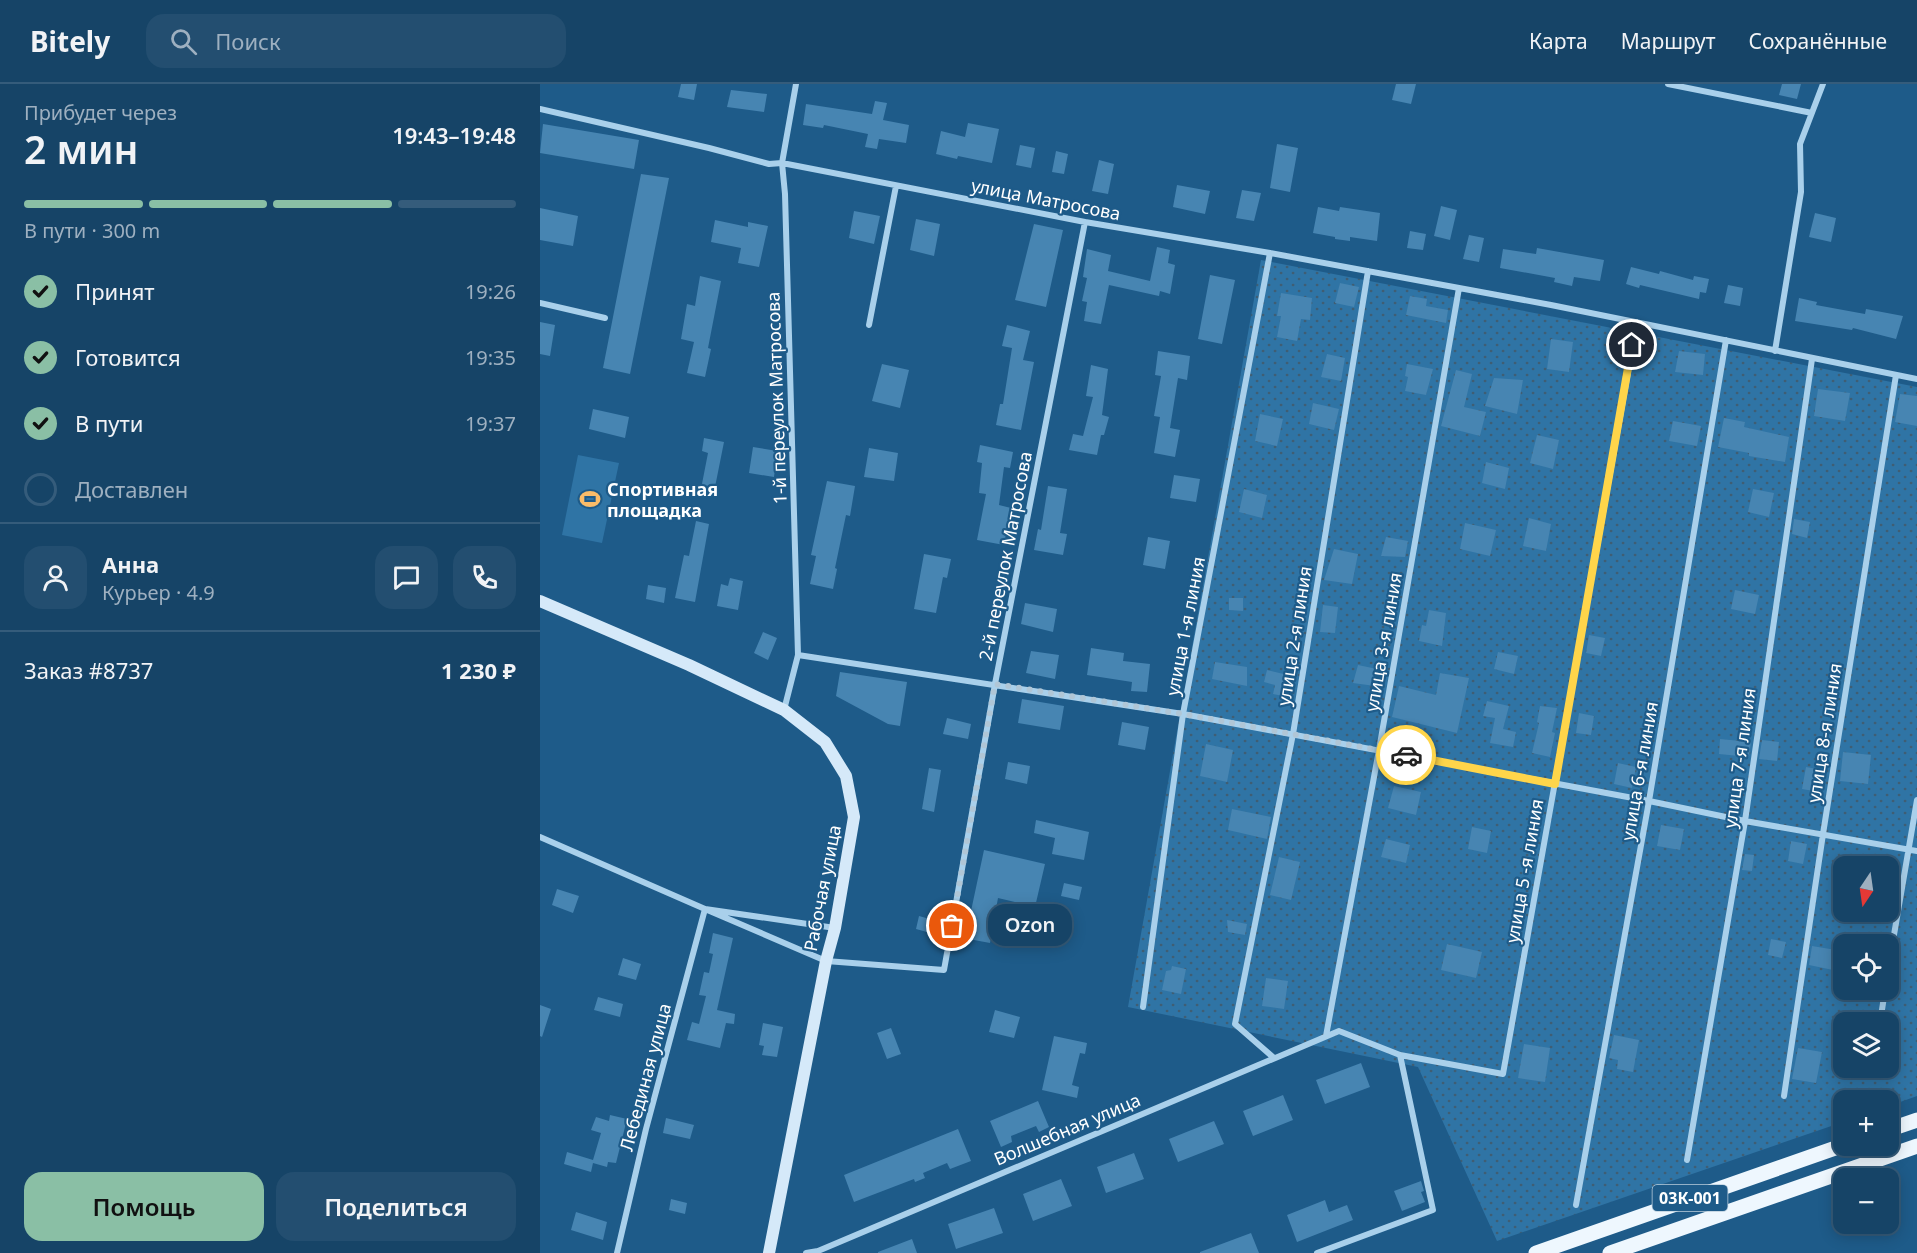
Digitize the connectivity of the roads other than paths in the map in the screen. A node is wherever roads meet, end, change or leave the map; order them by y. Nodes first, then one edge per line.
1 (796, 84) edge
2 (1668, 84) edge
3 (1823, 84) edge
4 (540, 109) edge
5 (1812, 113) junction
6 (782, 163) junction
7 (896, 186) junction
8 (1085, 222) junction
9 (1270, 253) junction
10 (1368, 271) junction
11 (1459, 288) junction
12 (540, 303) edge
13 (605, 318) dead end
14 (1636, 322) junction
15 (869, 325) dead end
16 (1726, 340) junction
17 (1775, 351) junction
18 (1812, 359) junction
19 (1896, 375) junction
20 (1917, 379) edge
21 (540, 601) edge
22 (798, 655) junction
23 (995, 684) junction
24 (784, 710) junction
25 (1183, 714) junction
26 (1293, 734) junction
27 (1379, 750) junction
28 (1555, 784) junction
29 (1917, 800) edge
30 (1649, 801) junction
31 (1745, 821) junction
32 (1823, 834) junction
33 (540, 837) edge
34 (1909, 849) junction
35 (1917, 851) edge
36 (705, 909) junction
37 (835, 928) junction
38 (1894, 934) edge
39 (826, 961) junction
40 (1143, 1007) dead end
41 (1326, 1036) junction
42 (1400, 1055) junction
43 (1274, 1058) junction
44 (1784, 1096) dead end
45 (1917, 1120) edge
46 (1899, 1126) edge
47 (1917, 1146) edge
48 (1833, 1149) edge
49 (1687, 1160) dead end
50 (1576, 1205) dead end
51 (618, 1253) edge
52 (769, 1253) edge
53 (806, 1253) edge
54 (1317, 1253) edge
55 (1536, 1253) edge
56 (1610, 1253) edge

1 - 6 street, 1-й переулок Матросова
2 - 5 street
3 - 5 street
4 - 6 street, улица Матросова
5 - 17 street
6 - 7 street, улица Матросова
6 - 22 street, 1-й переулок Матросова
7 - 8 street, улица Матросова
7 - 15 street
8 - 9 street, улица Матросова
8 - 23 street, 2-й переулок Матросова
9 - 10 street, улица Матросова
9 - 25 street, улица 1-я линия
10 - 11 street, улица Матросова
10 - 26 street, улица 2-я линия
11 - 14 street, улица Матросова
11 - 27 street, улица 3-я линия
12 - 13 street
14 - 16 street, улица Матросова
14 - 28 street, улица 5 -я линия
16 - 17 street, улица Матросова
16 - 30 street, улица 6-я линия
17 - 18 street, улица Матросова
18 - 19 street, улица Матросова
18 - 31 street, улица 7-я линия
19 - 20 street, улица Матросова
19 - 32 street, улица 8-я линия
21 - 24 main road, Рабочая улица
22 - 23 street
22 - 24 street, 1-й переулок Матросова
23 - 25 street
23 - 39 street, 2-й переулок Матросова
24 - 37 main road, Рабочая улица
25 - 26 street
25 - 40 street, улица 1-я линия
26 - 27 street
26 - 43 street, улица 2-я линия
27 - 28 street
27 - 41 street, улица 3-я линия
28 - 30 street
28 - 42 street, улица 5 -я линия
29 - 34 street
30 - 31 street
30 - 50 street, улица 6-я линия
31 - 32 street
31 - 49 street, улица 7-я линия
32 - 34 street
32 - 44 street, улица 8-я линия
33 - 36 street
34 - 35 street
34 - 38 street
36 - 37 street
36 - 39 street, 2-й переулок Матросова
36 - 51 street, Лебединая улица
37 - 39 main road, Рабочая улица
39 - 52 main road, Рабочая улица
41 - 42 street, Волшебная улица
41 - 43 street, Волшебная улица
42 - 54 street
43 - 53 street, Волшебная улица
45 - 46 main road
47 - 56 main road, 03К-001
48 - 55 main road, 03К-001

